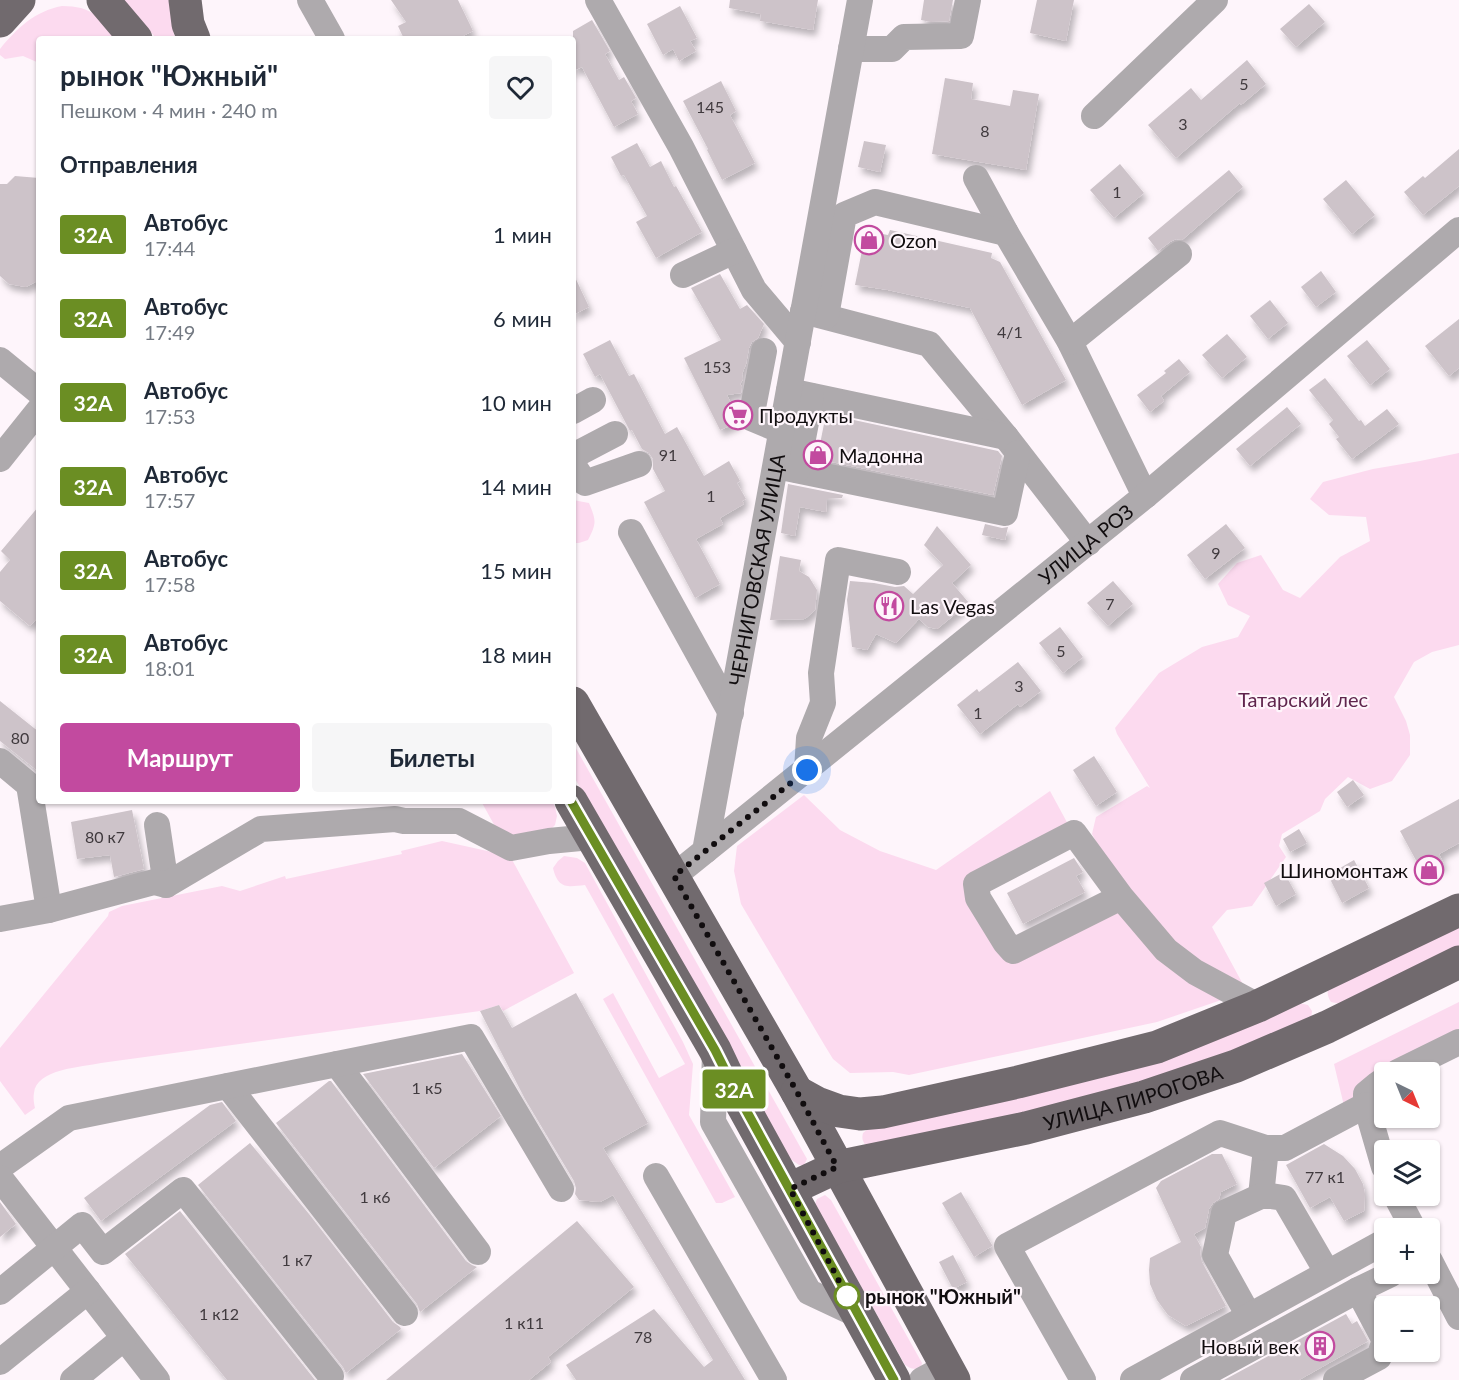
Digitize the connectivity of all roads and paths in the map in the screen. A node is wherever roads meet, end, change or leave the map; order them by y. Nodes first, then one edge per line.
1 (19, 0) edge
2 (103, 0) edge
3 (185, 0) edge
4 (310, 0) edge
5 (598, 0) edge
6 (860, 0) edge
7 (968, 0) edge
8 (1215, 0) edge
9 (0, 21) edge
10 (133, 36) edge
11 (193, 36) edge
12 (330, 36) edge
13 (851, 49) junction
14 (1094, 116) dead end
15 (976, 178) dead end
16 (1459, 230) edge
17 (1006, 233) junction
18 (734, 251) junction
19 (1179, 254) dead end
20 (683, 275) dead end
21 (814, 313) junction
22 (798, 342) junction
23 (1070, 342) junction
24 (765, 351) dead end
25 (0, 360) edge
26 (36, 390) edge
27 (800, 394) junction
28 (36, 414) edge
29 (782, 431) junction
30 (615, 434) dead end
31 (1012, 445) junction
32 (576, 454) edge
33 (0, 459) edge
34 (639, 464) dead end
35 (786, 468) junction
36 (576, 470) edge
37 (1145, 496) junction
38 (631, 532) dead end
39 (1088, 543) junction
40 (898, 572) dead end
41 (576, 708) edge
42 (731, 713) junction
43 (0, 760) edge
44 (807, 770) junction
45 (573, 804) edge
46 (157, 825) dead end
47 (591, 837) junction
48 (705, 851) junction
49 (674, 876) junction
50 (166, 885) junction
51 (1121, 897) junction
52 (49, 909) junction
53 (1459, 910) edge
54 (0, 920) edge
55 (1459, 962) edge
56 (1305, 983) junction
57 (1258, 1006) junction
58 (1327, 1028) junction
59 (1459, 1042) edge
60 (715, 1050) junction
61 (1418, 1062) edge
62 (337, 1064) junction
63 (228, 1086) junction
64 (1374, 1087) edge
65 (797, 1092) junction
66 (1366, 1105) junction
67 (1376, 1140) edge
68 (1266, 1148) junction
69 (0, 1167) edge
70 (837, 1167) junction
71 (656, 1176) dead end
72 (0, 1178) edge
73 (561, 1189) dead end
74 (790, 1189) junction
75 (1261, 1196) junction
76 (1374, 1247) edge
77 (55, 1248) junction
78 (478, 1252) dead end
79 (1327, 1272) junction
80 (1440, 1280) edge
81 (1374, 1282) edge
82 (1358, 1290) junction
83 (88, 1291) junction
84 (0, 1292) edge
85 (405, 1313) dead end
86 (858, 1315) junction
87 (1249, 1316) junction
88 (1459, 1317) edge
89 (1374, 1321) edge
90 (124, 1338) junction
91 (1374, 1359) edge
92 (0, 1362) edge
93 (331, 1376) dead end
94 (941, 1376) edge
95 (73, 1380) edge
96 (157, 1380) edge
97 (774, 1380) edge
98 (894, 1380) edge
99 (1083, 1380) edge
100 (1133, 1380) edge
101 (1193, 1380) edge
102 (1336, 1380) edge

1 - 9 main road
2 - 10 main road
3 - 11 main road
4 - 12 street
5 - 18 street
6 - 13 street, ЧЕРНИГОВСКАЯ УЛИЦА
7 - 13 street
8 - 14 street
13 - 21 street, ЧЕРНИГОВСКАЯ УЛИЦА
15 - 17 street
16 - 37 street, УЛИЦА РОЗ
17 - 21 street
17 - 23 street
18 - 20 street
18 - 22 street
19 - 23 street
21 - 22 street, ЧЕРНИГОВСКАЯ УЛИЦА
21 - 31 street
22 - 27 street, ЧЕРНИГОВСКАЯ УЛИЦА
23 - 37 street
24 - 29 street
25 - 26 street
27 - 29 street, ЧЕРНИГОВСКАЯ УЛИЦА
27 - 31 street
27 - 35 street
28 - 33 street
29 - 35 street, ЧЕРНИГОВСКАЯ УЛИЦА
30 - 32 street
31 - 35 street
31 - 39 street
34 - 36 street
35 - 42 street, ЧЕРНИГОВСКАЯ УЛИЦА
37 - 39 street, УЛИЦА РОЗ
38 - 42 street
39 - 44 street, УЛИЦА РОЗ
40 - 44 street
41 - 49 main road
42 - 48 street, ЧЕРНИГОВСКАЯ УЛИЦА
43 - 52 street
44 - 48 street, УЛИЦА РОЗ
45 - 47 main road
46 - 50 street
47 - 50 street
47 - 60 main road
48 - 49 street
49 - 65 main road
50 - 52 street
51 - 51 street
51 - 57 street
52 - 54 street
53 - 56 main road, УЛИЦА ПИРОГОВА
55 - 58 main road, УЛИЦА ПИРОГОВА
56 - 57 main road, УЛИЦА ПИРОГОВА
56 - 58 main road
57 - 65 main road, УЛИЦА ПИРОГОВА
58 - 70 main road, УЛИЦА ПИРОГОВА
59 - 61 street
60 - 74 main road
60 - 86 street
62 - 63 street
62 - 73 street
62 - 78 street
63 - 69 street
63 - 85 street
64 - 66 street
65 - 70 main road
66 - 67 street
66 - 68 street
68 - 75 street
68 - 99 street
70 - 74 main road, УЛИЦА ПИРОГОВА
70 - 94 main road
71 - 97 street
72 - 77 street
74 - 86 main road
75 - 79 street
75 - 87 street
76 - 79 street
77 - 83 street
77 - 84 street
77 - 93 street
79 - 87 street
80 - 88 street
81 - 82 street
82 - 89 street
82 - 101 street
83 - 90 street
83 - 92 street
86 - 98 main road
87 - 100 street
90 - 95 street
90 - 96 street
91 - 102 street

